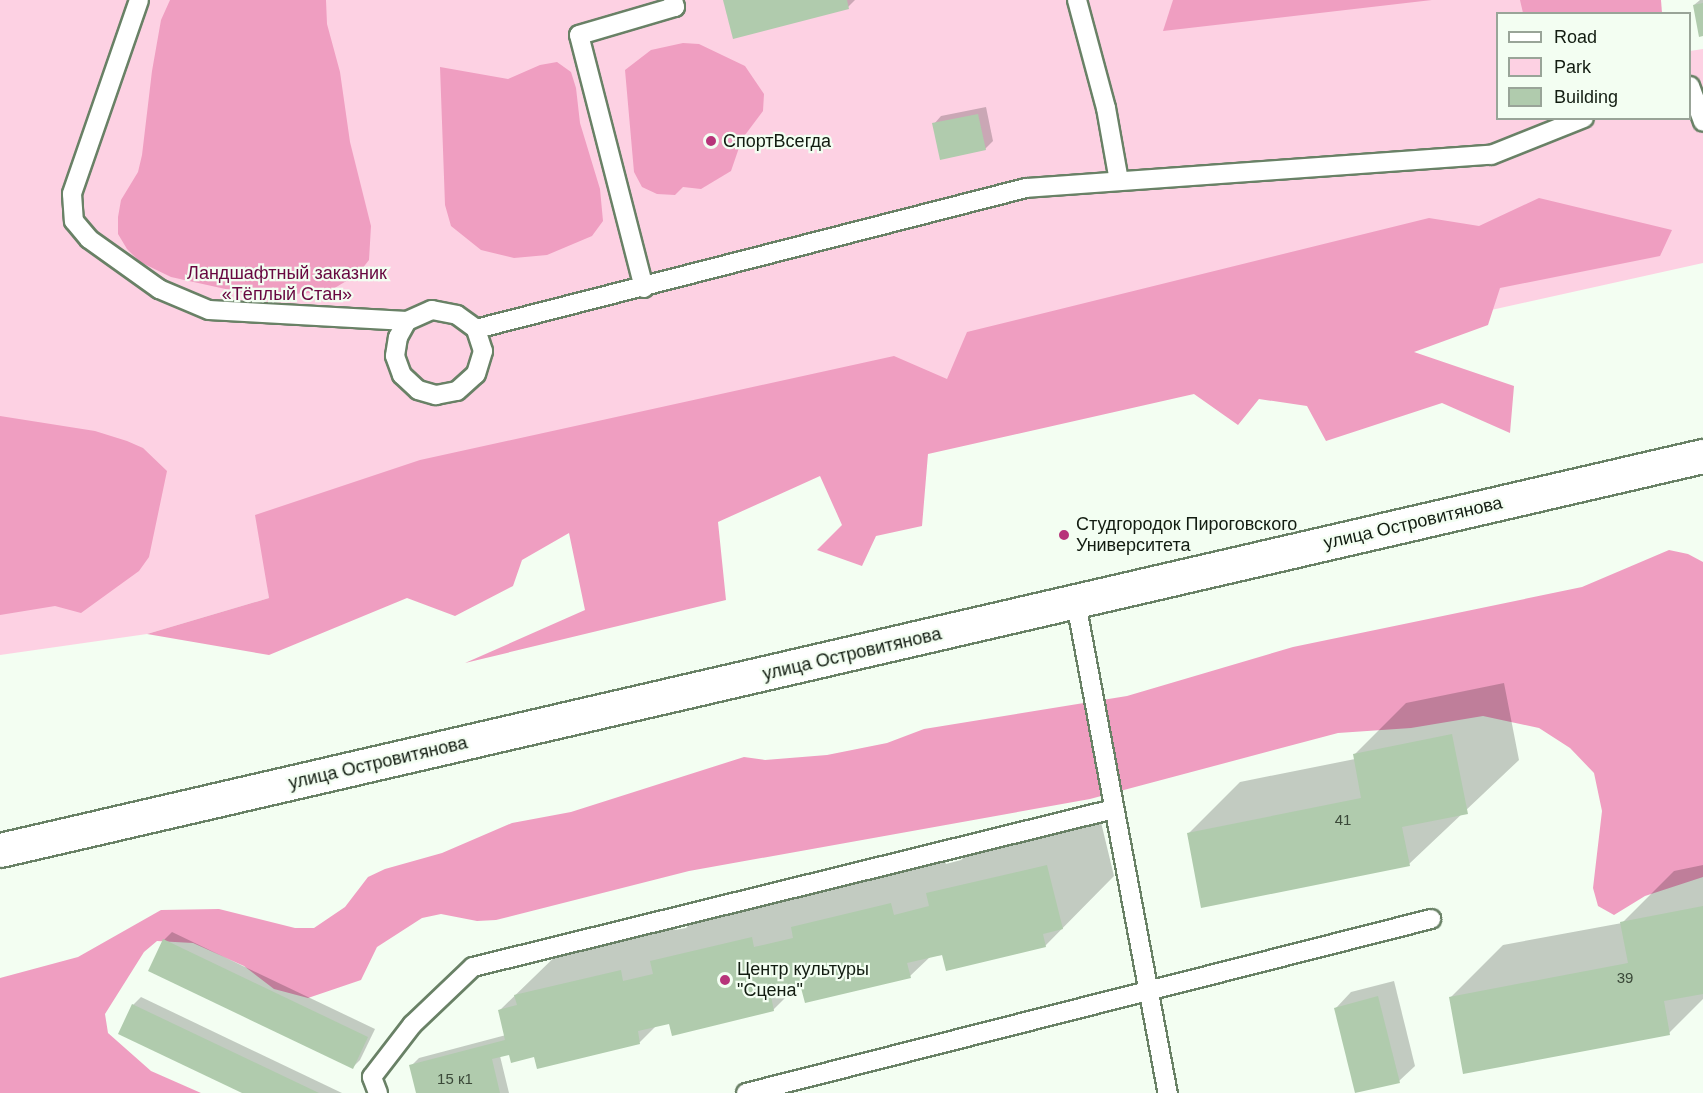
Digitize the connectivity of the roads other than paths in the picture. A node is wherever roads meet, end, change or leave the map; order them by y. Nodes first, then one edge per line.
1 (140, 0) edge
2 (673, 0) edge
3 (1077, 0) edge
4 (1691, 91) edge
5 (1579, 120) edge
6 (1703, 122) edge
7 (1119, 181) junction
8 (644, 288) junction
9 (407, 321) junction
10 (476, 329) junction
11 (1703, 456) edge
12 (1076, 603) junction
13 (1114, 809) junction
14 (0, 850) edge
15 (1431, 919) dead end
16 (1147, 994) junction
17 (378, 1093) edge
18 (746, 1093) edge
19 (1168, 1093) edge

1 - 9 lane
2 - 8 lane
3 - 7 lane
4 - 6 lane
5 - 7 lane
7 - 8 lane
8 - 10 lane
9 - 10 lane
9 - 10 lane
11 - 12 main road, улица Островитянова
12 - 13 lane
12 - 14 main road, улица Островитянова
13 - 16 lane
13 - 17 lane
15 - 16 lane
16 - 18 lane
16 - 19 lane

